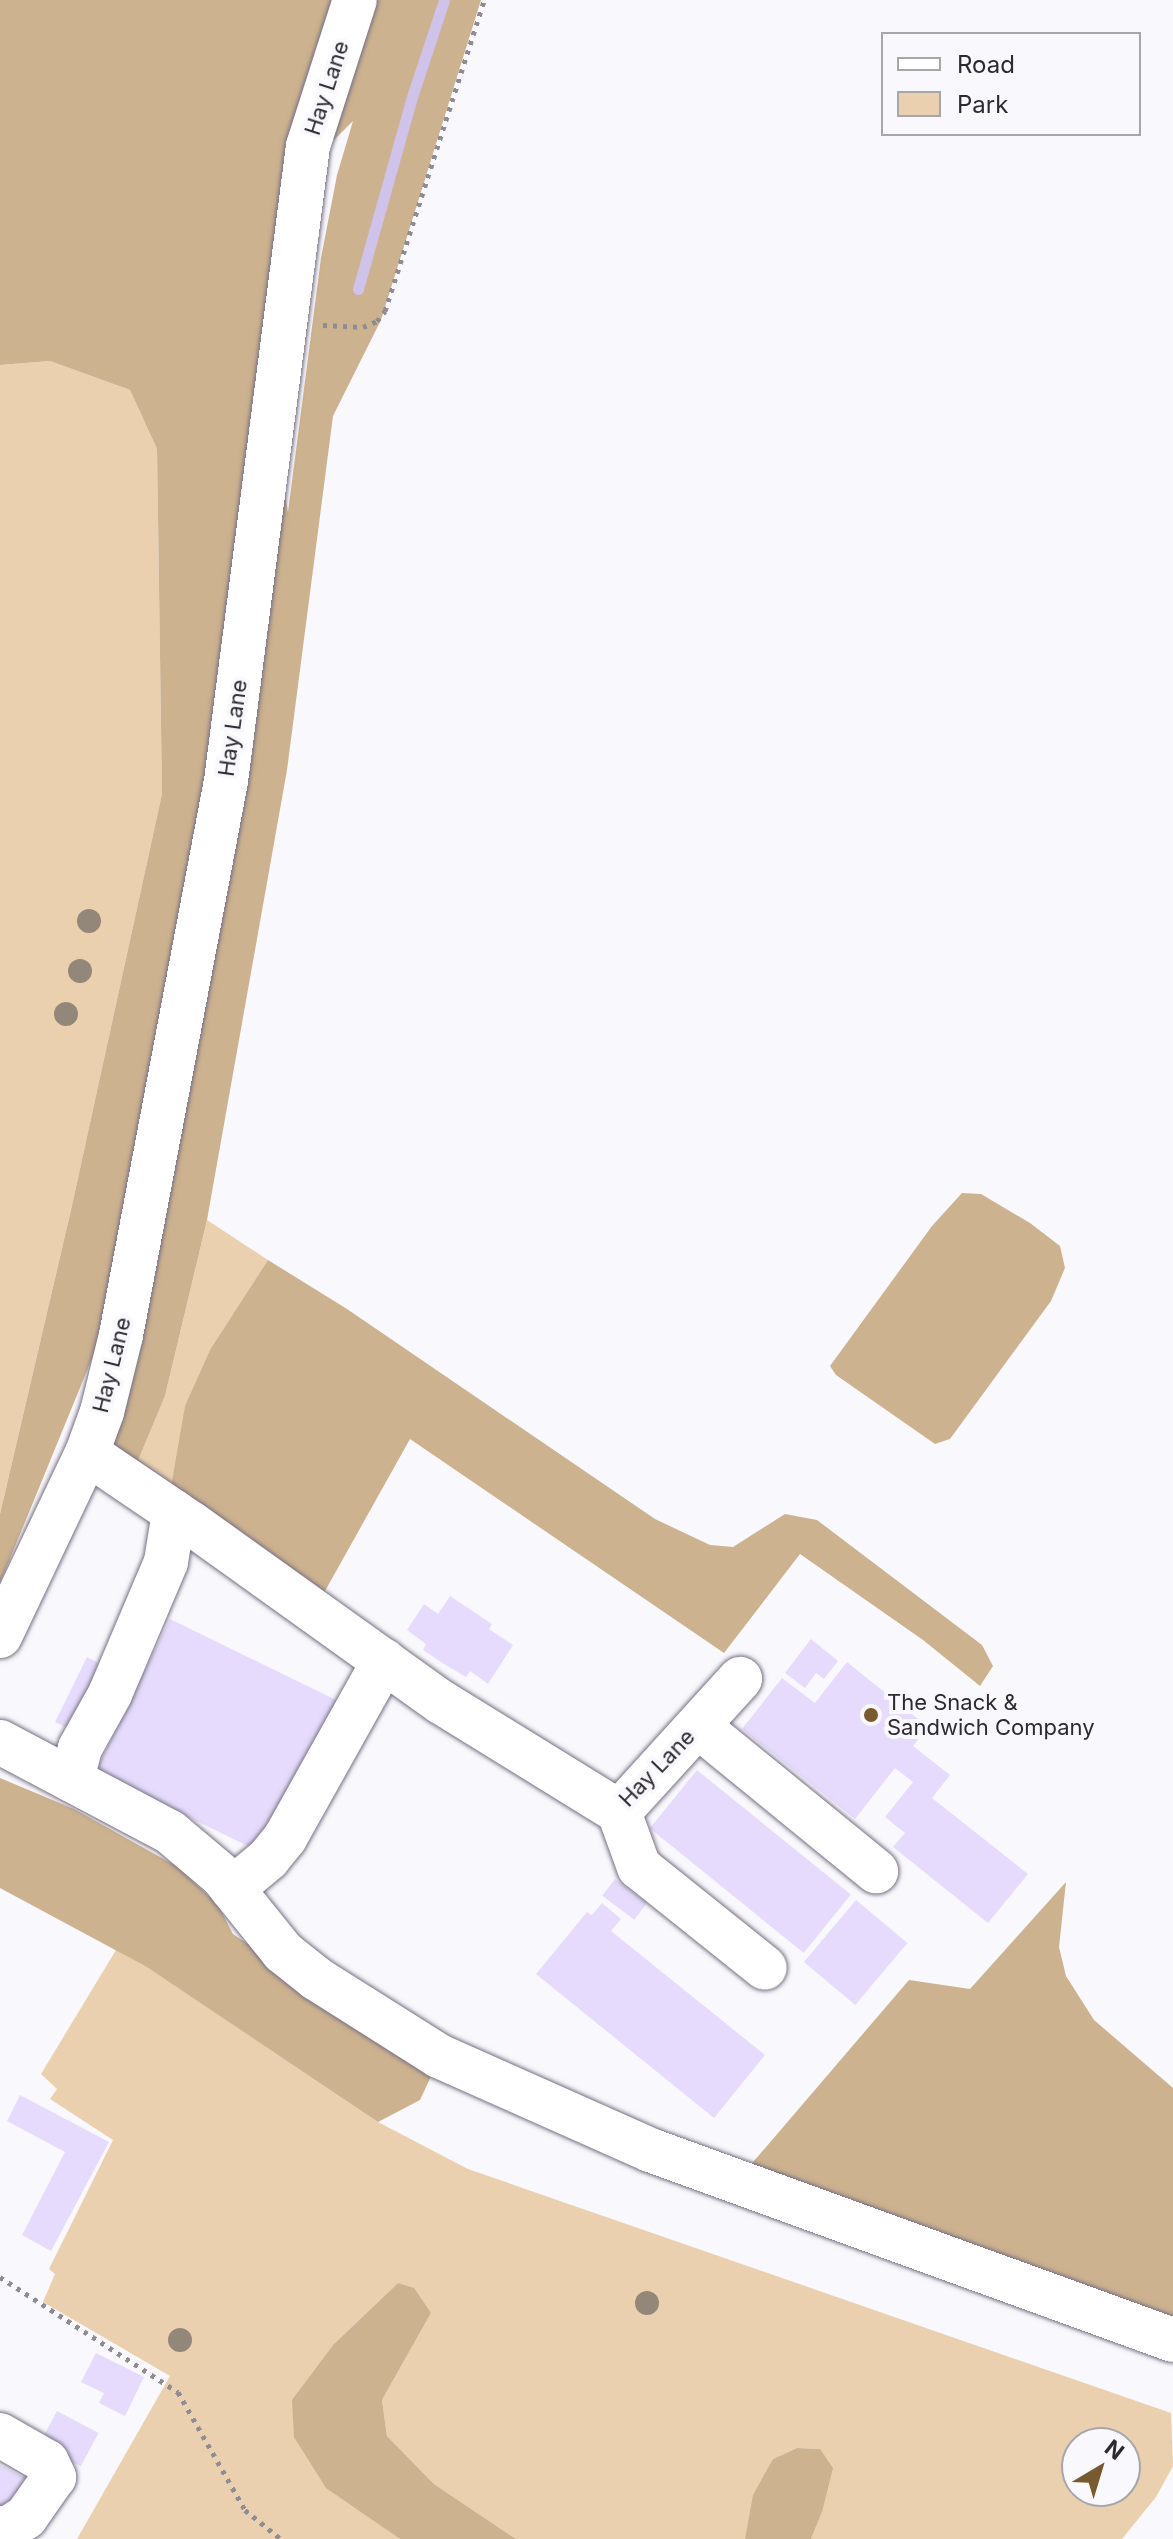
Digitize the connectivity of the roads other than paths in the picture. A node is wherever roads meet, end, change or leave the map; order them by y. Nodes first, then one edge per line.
1 (355, 0) edge
2 (87, 1453) junction
3 (174, 1512) junction
4 (0, 1636) edge
5 (384, 1661) junction
6 (740, 1679) dead end
7 (698, 1726) junction
8 (0, 1742) edge
9 (72, 1780) junction
10 (619, 1812) junction
11 (876, 1871) dead end
12 (232, 1889) junction
13 (765, 1968) dead end
14 (1173, 2340) edge
15 (0, 2435) edge
16 (0, 2528) edge

1 - 2 street, Hay Lane
2 - 3 street, Hay Lane
2 - 4 street, Hay Lane
3 - 5 street, Hay Lane
3 - 9 street
5 - 10 street, Hay Lane
5 - 12 street
6 - 7 street, Hay Lane
7 - 10 street, Hay Lane
7 - 11 street
8 - 9 street
9 - 12 street
10 - 13 street
12 - 14 street
15 - 16 street

